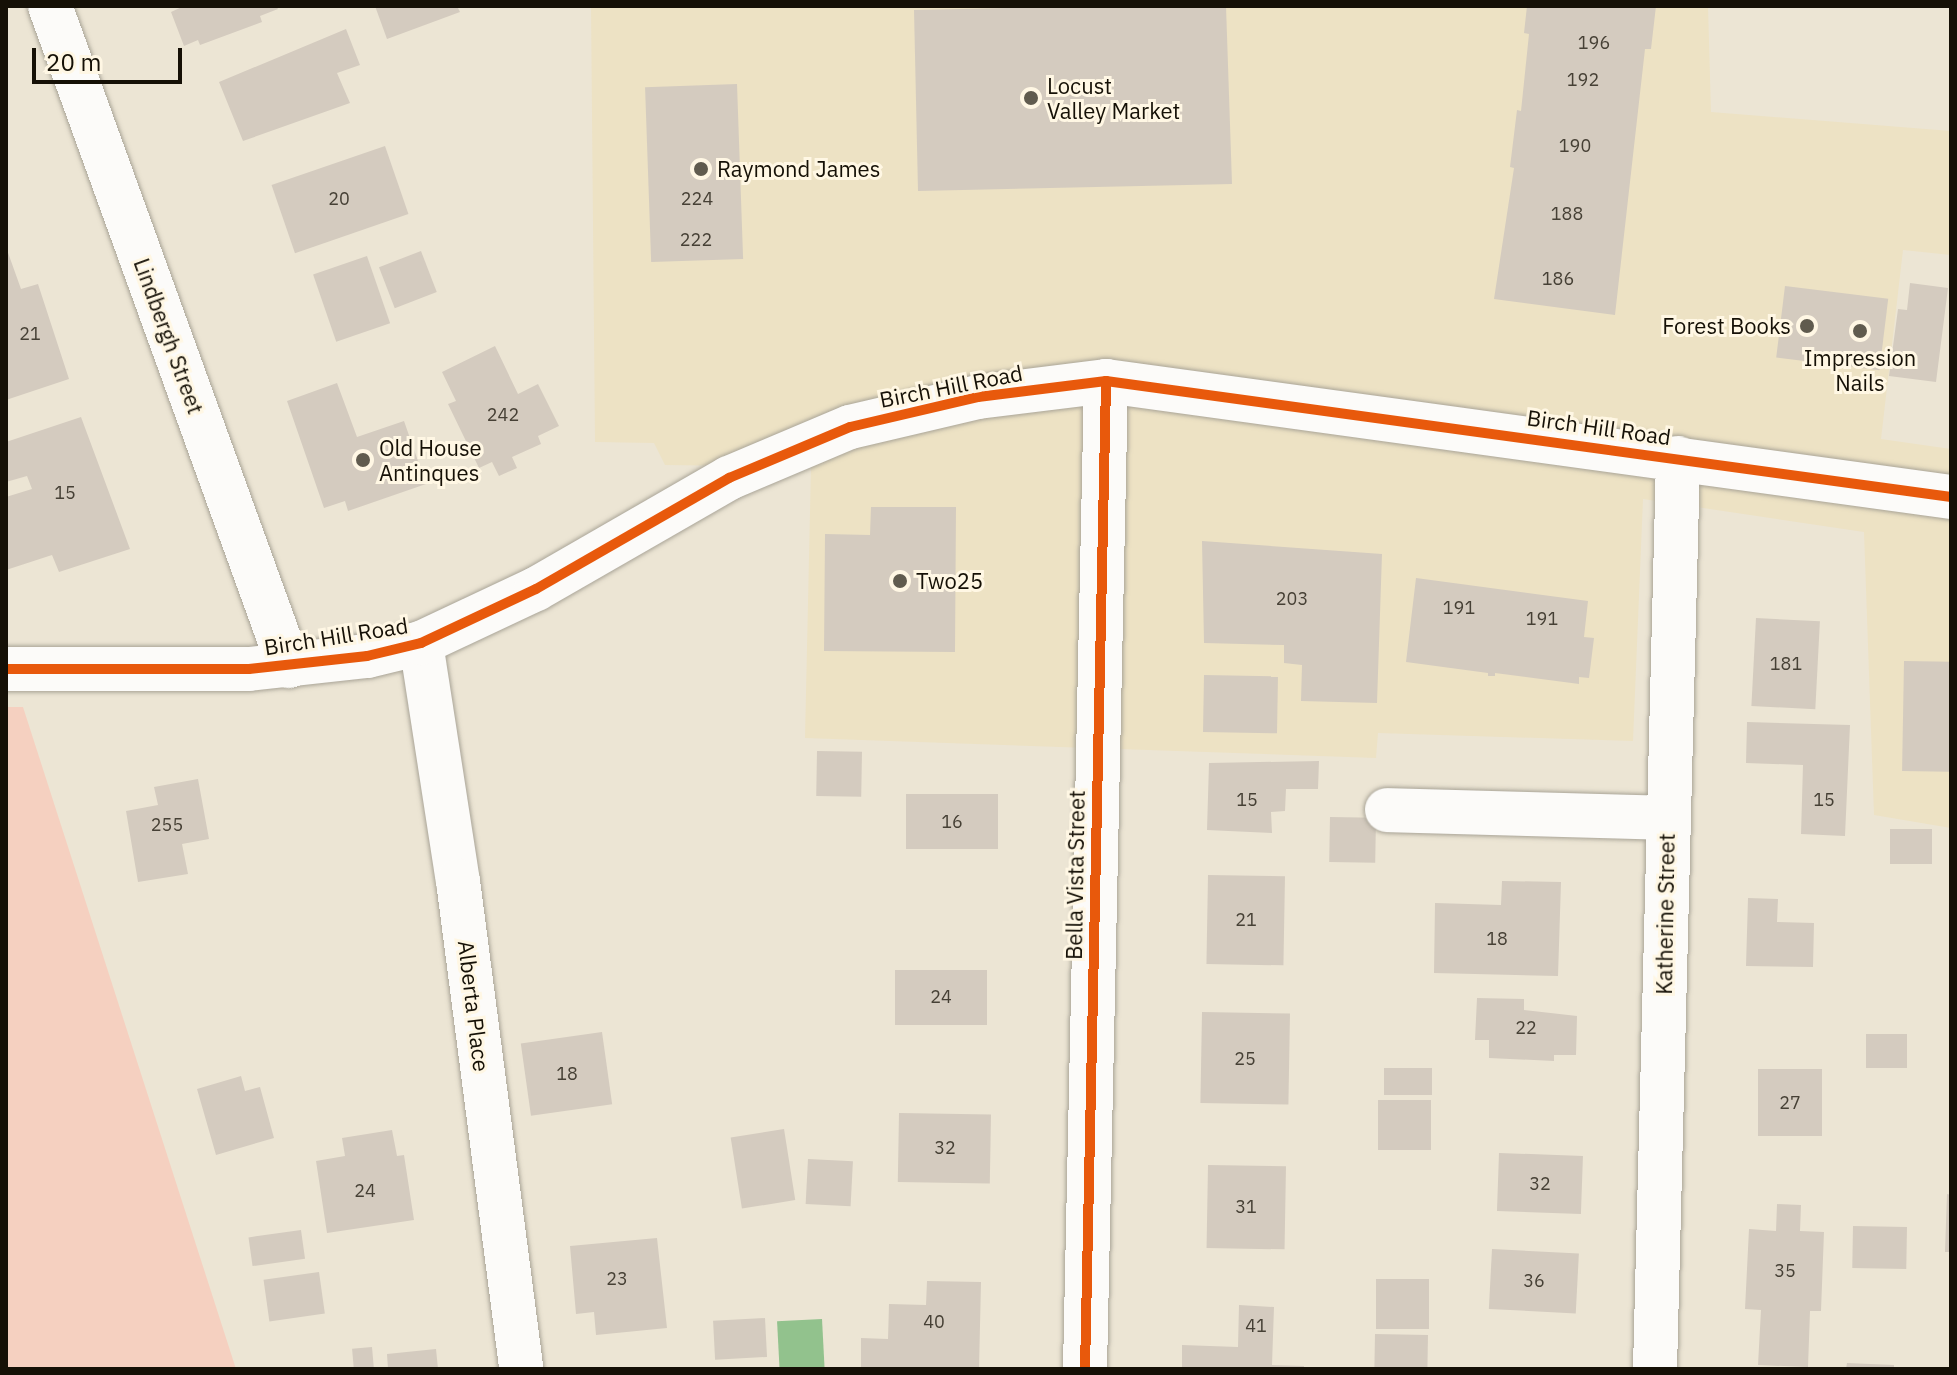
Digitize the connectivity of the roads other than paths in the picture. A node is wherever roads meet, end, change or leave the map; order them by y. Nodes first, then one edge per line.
1 (50, 6) edge
2 (1106, 381) junction
3 (1678, 458) junction
4 (1951, 497) edge
5 (421, 643) junction
6 (289, 666) junction
7 (6, 669) edge
8 (1387, 810) dead end
9 (1668, 818) junction
10 (521, 1369) edge
11 (1085, 1369) edge
12 (1655, 1369) edge

1 - 6 street, Lindbergh Street
2 - 3 street, Birch Hill Road
2 - 5 street, Birch Hill Road
2 - 11 street, Bella Vista Street
3 - 4 street, Birch Hill Road
3 - 9 street, Katherine Street
5 - 6 street, Birch Hill Road
5 - 10 street, Alberta Place
6 - 7 street, Birch Hill Road
8 - 9 street
9 - 12 street, Katherine Street

